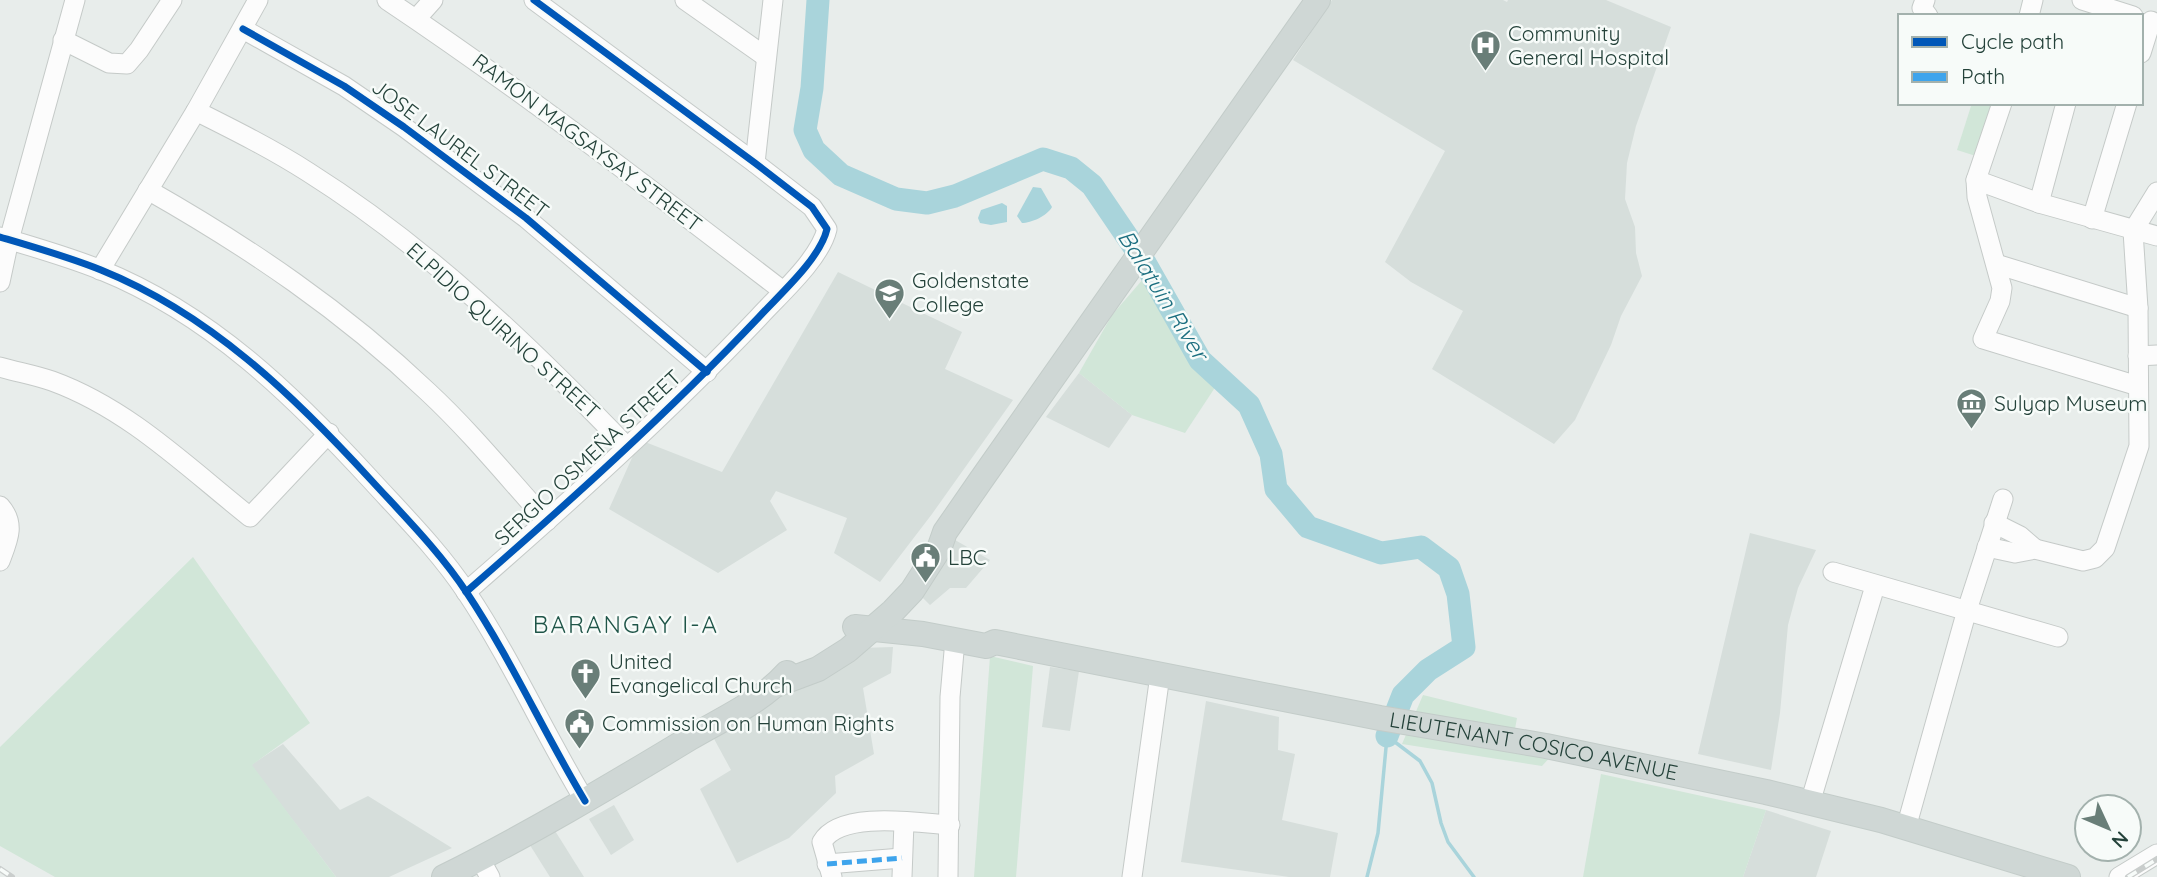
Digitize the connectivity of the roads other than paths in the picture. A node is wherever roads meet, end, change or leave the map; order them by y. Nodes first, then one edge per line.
1 (75, 0) edge
2 (172, 0) edge
3 (258, 0) edge
4 (387, 0) edge
5 (433, 0) edge
6 (534, 0) edge
7 (685, 0) edge
8 (774, 0) edge
9 (1318, 0) edge
10 (2088, 7) edge
11 (2133, 14) edge
12 (416, 19) junction
13 (243, 29) junction
14 (64, 40) junction
15 (766, 57) junction
16 (2001, 105) edge
17 (2065, 105) edge
18 (2126, 105) edge
19 (196, 111) junction
20 (755, 163) junction
21 (1976, 180) junction
22 (148, 190) junction
23 (2157, 192) edge
24 (2039, 203) junction
25 (2092, 219) junction
26 (2133, 231) junction
27 (2157, 236) edge
28 (4, 239) edge
29 (1996, 264) junction
30 (100, 270) junction
31 (0, 282) edge
32 (783, 292) junction
33 (2138, 308) junction
34 (2147, 355) edge
35 (0, 367) edge
36 (707, 372) junction
37 (2138, 386) junction
38 (329, 433) junction
39 (627, 447) junction
40 (2003, 499) dead end
41 (0, 506) edge
42 (547, 521) junction
43 (1994, 523) junction
44 (1987, 547) junction
45 (2035, 550) junction
46 (0, 561) edge
47 (1833, 572) dead end
48 (1875, 586) junction
49 (466, 592) junction
50 (1967, 610) junction
51 (875, 618) junction
52 (2058, 637) dead end
53 (955, 640) junction
54 (995, 642) junction
55 (1160, 675) junction
56 (585, 801) junction
57 (1810, 803) junction
58 (904, 822) junction
59 (950, 825) junction
60 (1906, 828) junction
61 (2157, 854) edge
62 (485, 868) edge
63 (902, 868) edge
64 (830, 870) edge
65 (444, 877) edge
66 (948, 877) edge
67 (1132, 877) edge
68 (2068, 877) edge
69 (2119, 877) edge

1 - 14 street
2 - 14 street
3 - 13 street
4 - 12 street, RAMON MAGSAYSAY STREET
5 - 12 street
6 - 20 street
7 - 15 street
8 - 15 street
9 - 51 main road
10 - 11 street
12 - 32 street, RAMON MAGSAYSAY STREET
13 - 19 street
13 - 36 street, JOSE LAUREL STREET
14 - 28 street
15 - 20 street
16 - 21 street
17 - 24 street
18 - 25 street
19 - 22 street
19 - 39 street, ELPIDIO QUIRINO STREET
20 - 32 street, SERGIO OSMEÑA STREET
21 - 24 street
21 - 29 street
22 - 30 street
22 - 42 street
23 - 26 street
24 - 25 street
25 - 26 street
26 - 27 street
26 - 33 street
28 - 30 street
28 - 31 street
29 - 33 street
29 - 37 street
30 - 38 street
32 - 36 street, SERGIO OSMEÑA STREET
33 - 34 street
34 - 37 street
35 - 38 street
36 - 39 street, SERGIO OSMEÑA STREET
37 - 45 street
38 - 49 street
39 - 42 street, SERGIO OSMEÑA STREET
40 - 43 street
41 - 46 street
42 - 49 street, SERGIO OSMEÑA STREET
43 - 44 street
43 - 45 street
44 - 45 street
44 - 50 street
47 - 48 street
48 - 50 street
48 - 57 street
49 - 56 street
50 - 52 street
50 - 60 street
51 - 53 main road, LIEUTENANT COSICO AVENUE
51 - 54 main road, LIEUTENANT COSICO AVENUE
51 - 56 main road
53 - 54 main road, LIEUTENANT COSICO AVENUE
53 - 59 street
54 - 55 main road, LIEUTENANT COSICO AVENUE
55 - 57 main road, LIEUTENANT COSICO AVENUE
55 - 67 street
56 - 62 main road
57 - 60 main road, LIEUTENANT COSICO AVENUE
58 - 59 street
58 - 63 street
58 - 64 street
59 - 66 street
60 - 68 main road, LIEUTENANT COSICO AVENUE
61 - 69 street
62 - 65 main road
63 - 64 street

